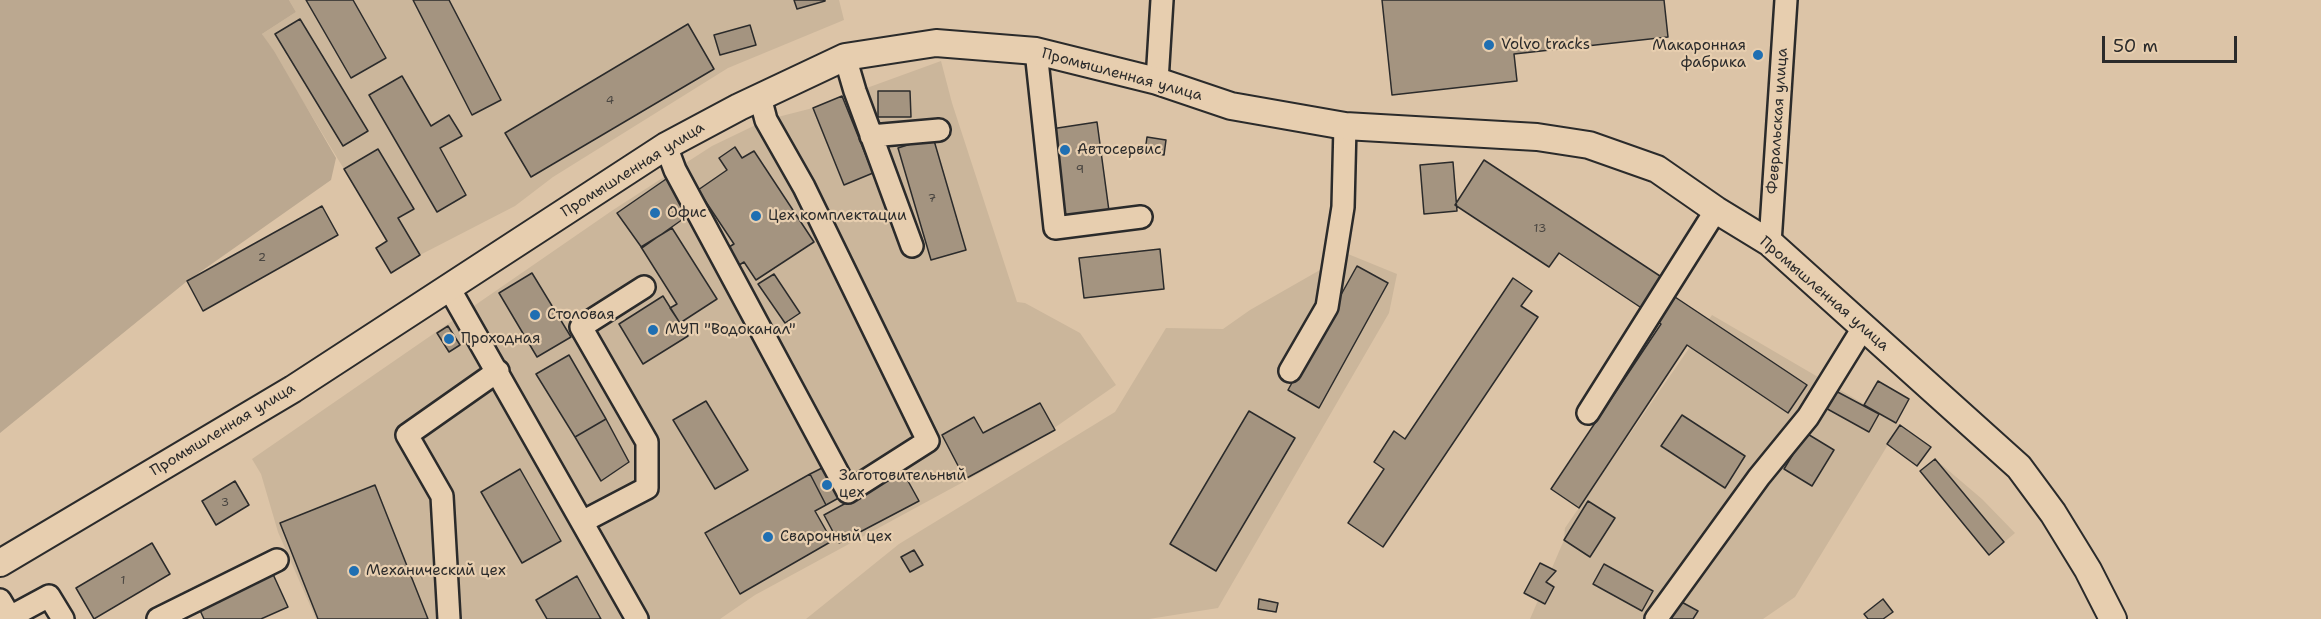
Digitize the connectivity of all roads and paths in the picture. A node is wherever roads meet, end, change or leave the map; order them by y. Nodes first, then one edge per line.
1 (1161, 0) edge
2 (1785, 0) edge
3 (1036, 51) junction
4 (845, 57) junction
5 (1157, 81) junction
6 (760, 96) junction
7 (1345, 126) junction
8 (939, 130) dead end
9 (872, 136) junction
10 (666, 146) junction
11 (1716, 210) junction
12 (1141, 217) dead end
13 (1770, 243) junction
14 (912, 246) dead end
15 (644, 287) dead end
16 (449, 288) junction
17 (1863, 328) junction
18 (498, 371) junction
19 (1290, 371) dead end
20 (1588, 413) dead end
21 (582, 522) junction
22 (277, 560) dead end
23 (0, 563) edge
24 (0, 600) edge
25 (63, 619) edge
26 (158, 619) edge
27 (449, 619) edge
28 (637, 619) edge
29 (1656, 619) edge
30 (2113, 619) edge

1 - 5 street
2 - 13 street, Февральская улица
3 - 4 main road, Промышленная улица
3 - 5 main road, Промышленная улица
3 - 12 street
4 - 6 main road, Промышленная улица
4 - 9 street
5 - 7 main road, Промышленная улица
6 - 10 main road, Промышленная улица
6 - 10 street
7 - 11 main road, Промышленная улица
7 - 19 street
8 - 9 street
9 - 14 street
10 - 16 main road, Промышленная улица
11 - 13 main road, Промышленная улица
11 - 20 street
13 - 17 main road, Промышленная улица
15 - 21 street
16 - 18 street
16 - 23 main road, Промышленная улица
17 - 29 street
17 - 30 main road, Промышленная улица
18 - 21 street
18 - 27 street
21 - 28 street
22 - 26 street
24 - 25 street

